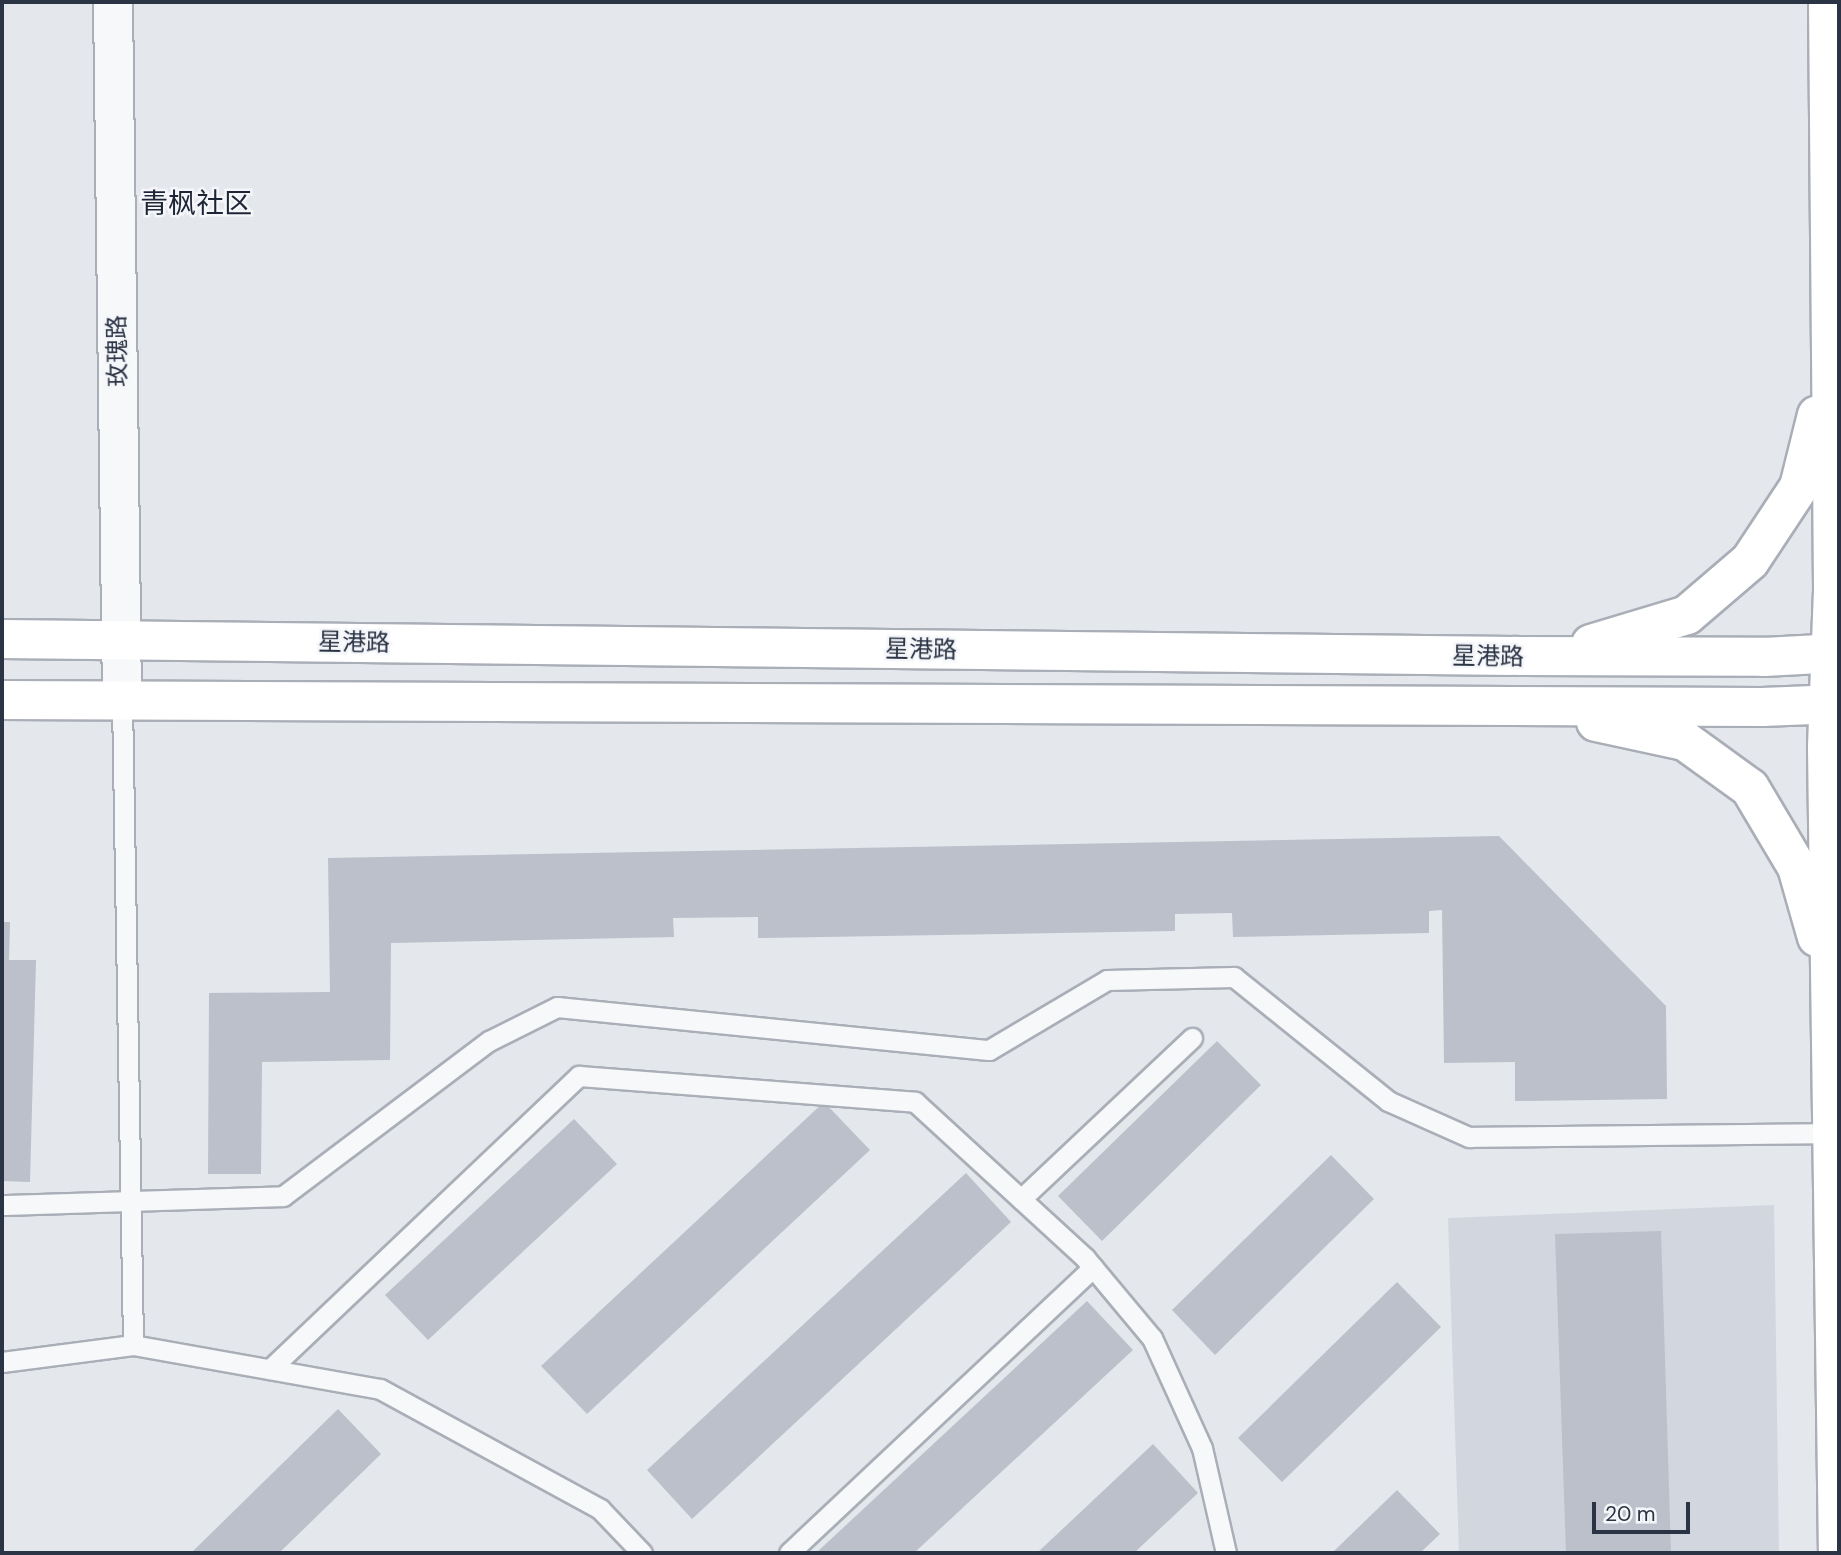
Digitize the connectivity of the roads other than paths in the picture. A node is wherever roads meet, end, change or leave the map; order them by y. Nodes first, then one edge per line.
1 (113, 2) edge
2 (1828, 2) edge
3 (1831, 359) junction
4 (2, 639) edge
5 (121, 639) junction
6 (1835, 653) edge
7 (1521, 656) junction
8 (2, 700) edge
9 (122, 700) junction
10 (1833, 704) edge
11 (1523, 706) junction
12 (1830, 986) junction
13 (1192, 1038) dead end
14 (1832, 1133) junction
15 (1021, 1199) junction
16 (130, 1202) junction
17 (2, 1205) edge
18 (1093, 1268) junction
19 (133, 1345) junction
20 (2, 1363) edge
21 (270, 1369) junction
22 (642, 1553) edge
23 (789, 1553) edge
24 (1226, 1553) edge
25 (1838, 1553) edge

1 - 5 street, 玫瑰路
2 - 3 main road
3 - 6 main road
3 - 7 main road
4 - 5 main road, 星港路
5 - 7 main road, 星港路
5 - 9 street, 玫瑰路
6 - 7 main road, 星港路
6 - 10 main road
8 - 9 main road, 星港路
9 - 11 main road, 星港路
9 - 16 lane
10 - 11 main road, 星港路
10 - 12 main road
11 - 12 main road
12 - 14 main road
13 - 15 lane
14 - 16 lane
14 - 25 main road
15 - 18 lane
15 - 21 lane
16 - 17 lane
16 - 19 lane
18 - 23 lane
18 - 24 lane
19 - 20 lane
19 - 21 lane
21 - 22 lane

